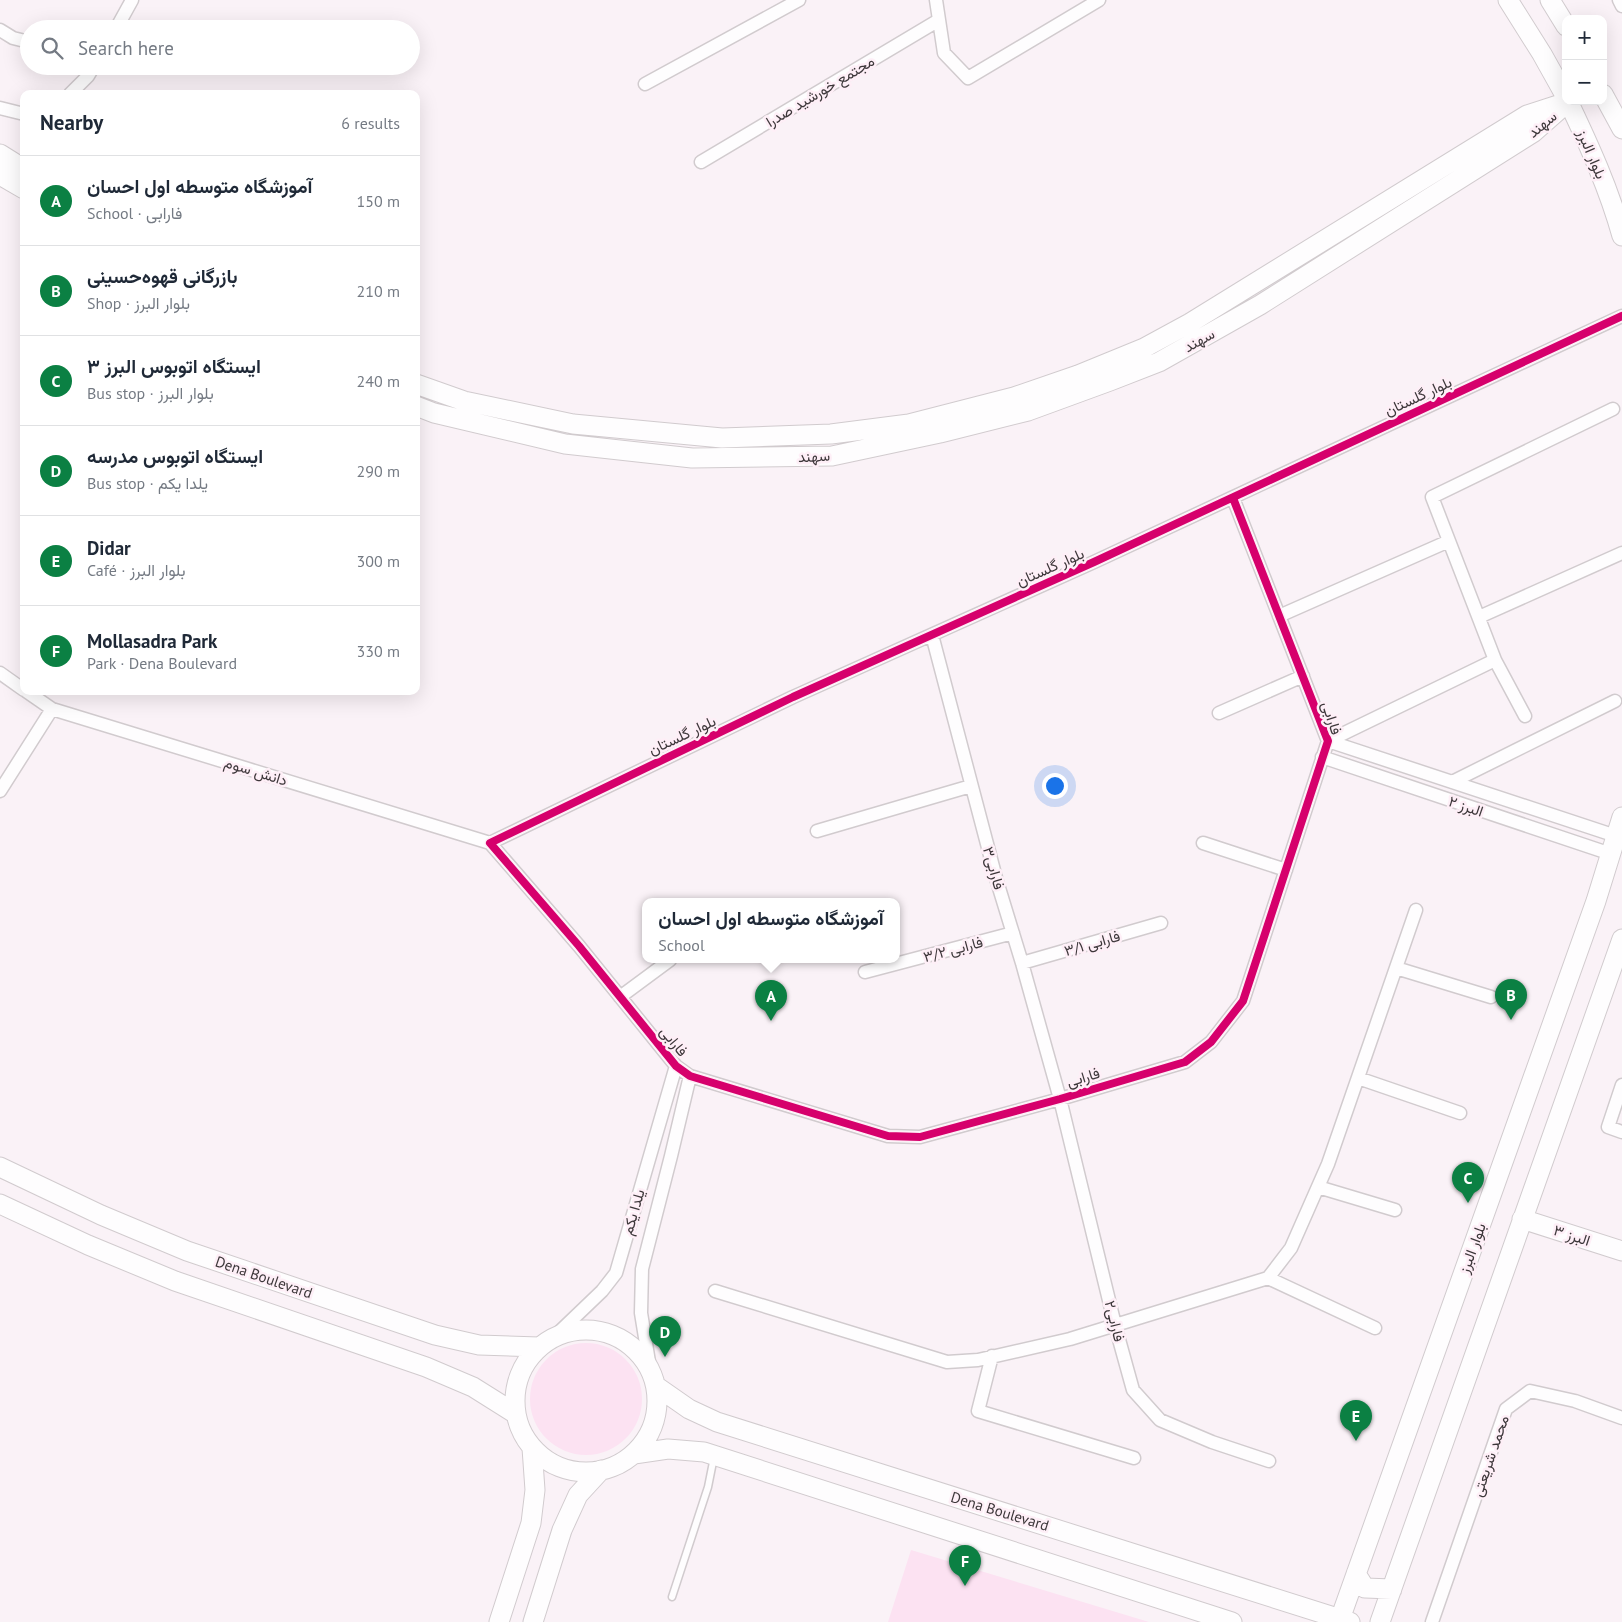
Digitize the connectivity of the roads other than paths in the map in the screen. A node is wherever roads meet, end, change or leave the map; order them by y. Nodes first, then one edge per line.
1 (132, 0) edge
2 (799, 0) edge
3 (936, 0) edge
4 (1099, 0) edge
5 (1508, 0) edge
6 (1550, 0) edge
7 (1618, 0) edge
8 (1622, 6) edge
9 (121, 20) edge
10 (939, 20) junction
11 (1562, 20) edge
12 (0, 30) edge
13 (20, 40) edge
14 (87, 75) edge
15 (645, 84) dead end
16 (74, 90) edge
17 (1562, 90) edge
18 (1607, 101) edge
19 (1562, 103) edge
20 (1564, 105) edge
21 (1570, 105) edge
22 (0, 108) edge
23 (20, 113) edge
24 (1622, 129) edge
25 (0, 154) edge
26 (701, 162) dead end
27 (20, 166) edge
28 (0, 175) edge
29 (20, 187) edge
30 (1622, 236) edge
31 (1622, 316) edge
32 (420, 385) edge
33 (420, 408) edge
34 (1613, 410) dead end
35 (1232, 498) junction
36 (1449, 540) junction
37 (1622, 553) edge
38 (1279, 616) junction
39 (1479, 617) junction
40 (932, 635) junction
41 (1495, 660) junction
42 (0, 673) edge
43 (1302, 676) junction
44 (20, 687) edge
45 (32, 695) edge
46 (1615, 701) dead end
47 (52, 709) junction
48 (1220, 713) dead end
49 (1525, 716) dead end
50 (1328, 741) junction
51 (1322, 757) junction
52 (1452, 782) junction
53 (972, 786) junction
54 (0, 791) edge
55 (1622, 816) edge
56 (817, 830) dead end
57 (1616, 836) junction
58 (490, 843) junction
59 (1203, 843) dead end
60 (1610, 854) junction
61 (1286, 870) junction
62 (1416, 910) dead end
63 (1161, 922) dead end
64 (1013, 933) junction
65 (1622, 939) edge
66 (666, 963) edge
67 (899, 963) edge
68 (900, 963) edge
69 (1022, 963) junction
70 (1396, 968) junction
71 (865, 972) dead end
72 (620, 997) junction
73 (1491, 997) dead end
74 (676, 1066) junction
75 (690, 1076) junction
76 (1358, 1078) junction
77 (1622, 1085) edge
78 (1060, 1099) junction
79 (1460, 1113) dead end
80 (1622, 1132) edge
81 (0, 1167) edge
82 (1318, 1187) junction
83 (0, 1204) edge
84 (1395, 1210) dead end
85 (1522, 1219) junction
86 (1622, 1251) edge
87 (1268, 1278) junction
88 (715, 1291) dead end
89 (1116, 1325) junction
90 (1375, 1328) dead end
91 (546, 1342) junction
92 (992, 1356) junction
93 (653, 1377) junction
94 (516, 1414) junction
95 (1622, 1418) edge
96 (532, 1448) junction
97 (634, 1454) junction
98 (715, 1456) junction
99 (1134, 1458) dead end
100 (1269, 1461) dead end
101 (600, 1470) junction
102 (1356, 1574) junction
103 (1392, 1589) junction
104 (672, 1597) dead end
105 (1343, 1621) edge
106 (499, 1622) edge
107 (534, 1622) edge
108 (1232, 1622) edge
109 (1380, 1622) edge
110 (1432, 1622) edge

1 - 9 street
2 - 15 street
3 - 10 street
4 - 10 street
5 - 17 main road
6 - 11 main road
7 - 8 street
10 - 26 street, مجتمع خورشید صدرا
12 - 13 street
14 - 16 street
18 - 24 main road
19 - 32 main road, سهند
20 - 33 main road, سهند
21 - 30 main road, بلوار البرز
22 - 23 street
25 - 27 main road
28 - 29 main road
31 - 35 street, بلوار گلستان
34 - 36 street
35 - 38 street, فارابی
35 - 40 street, بلوار گلستان
36 - 38 street
36 - 39 street
37 - 39 street
38 - 43 street, فارابی
39 - 41 street
40 - 53 street, فارابی۳
40 - 58 street, بلوار گلستان
41 - 49 street
41 - 50 street
42 - 44 street, دانش سوم
43 - 48 street
43 - 50 street, فارابی
45 - 47 street, دانش سوم
46 - 52 street
47 - 54 street
47 - 58 street, دانش سوم
50 - 51 street, فارابی
50 - 52 street, البرز ۲
51 - 60 street, البرز ۲
51 - 61 street, فارابی
52 - 57 street, البرز ۲
53 - 56 street
53 - 64 street, فارابی۳
55 - 57 main road, بلوار البرز
57 - 60 main road, بلوار البرز
58 - 72 street, فارابی
59 - 61 street
60 - 102 main road, بلوار البرز
61 - 78 street, فارابی
62 - 70 street
63 - 69 street, فارابی ۳/۱
64 - 68 street, فارابی ۳/۲
64 - 69 street, فارابی۳
65 - 85 main road
66 - 72 street
67 - 71 street, فارابی ۳/۲
69 - 78 street, فارابی۳
70 - 73 street
70 - 76 street
72 - 74 street, فارابی
74 - 75 street, فارابی
74 - 91 street, یلدا یکم
75 - 78 street, فارابی
75 - 93 street, یلدا یکم
76 - 79 street
76 - 82 street
77 - 80 street
78 - 89 street, فارابی۲
81 - 91 main road, Dena Boulevard
82 - 84 street
82 - 87 street
83 - 94 main road
85 - 86 main road, البرز ۳
85 - 103 main road
87 - 89 street
87 - 90 street
88 - 92 street
89 - 92 street
89 - 100 street, فارابی۲
91 - 93 main road
91 - 94 main road
92 - 99 street
93 - 97 main road
93 - 105 main road, Dena Boulevard
94 - 96 main road
95 - 110 street, محمد شریعتی
96 - 101 main road
96 - 106 main road
97 - 98 main road
97 - 101 main road
98 - 104 lane
98 - 108 main road
101 - 107 main road
102 - 103 main road
102 - 105 main road, بلوار البرز
103 - 109 main road

